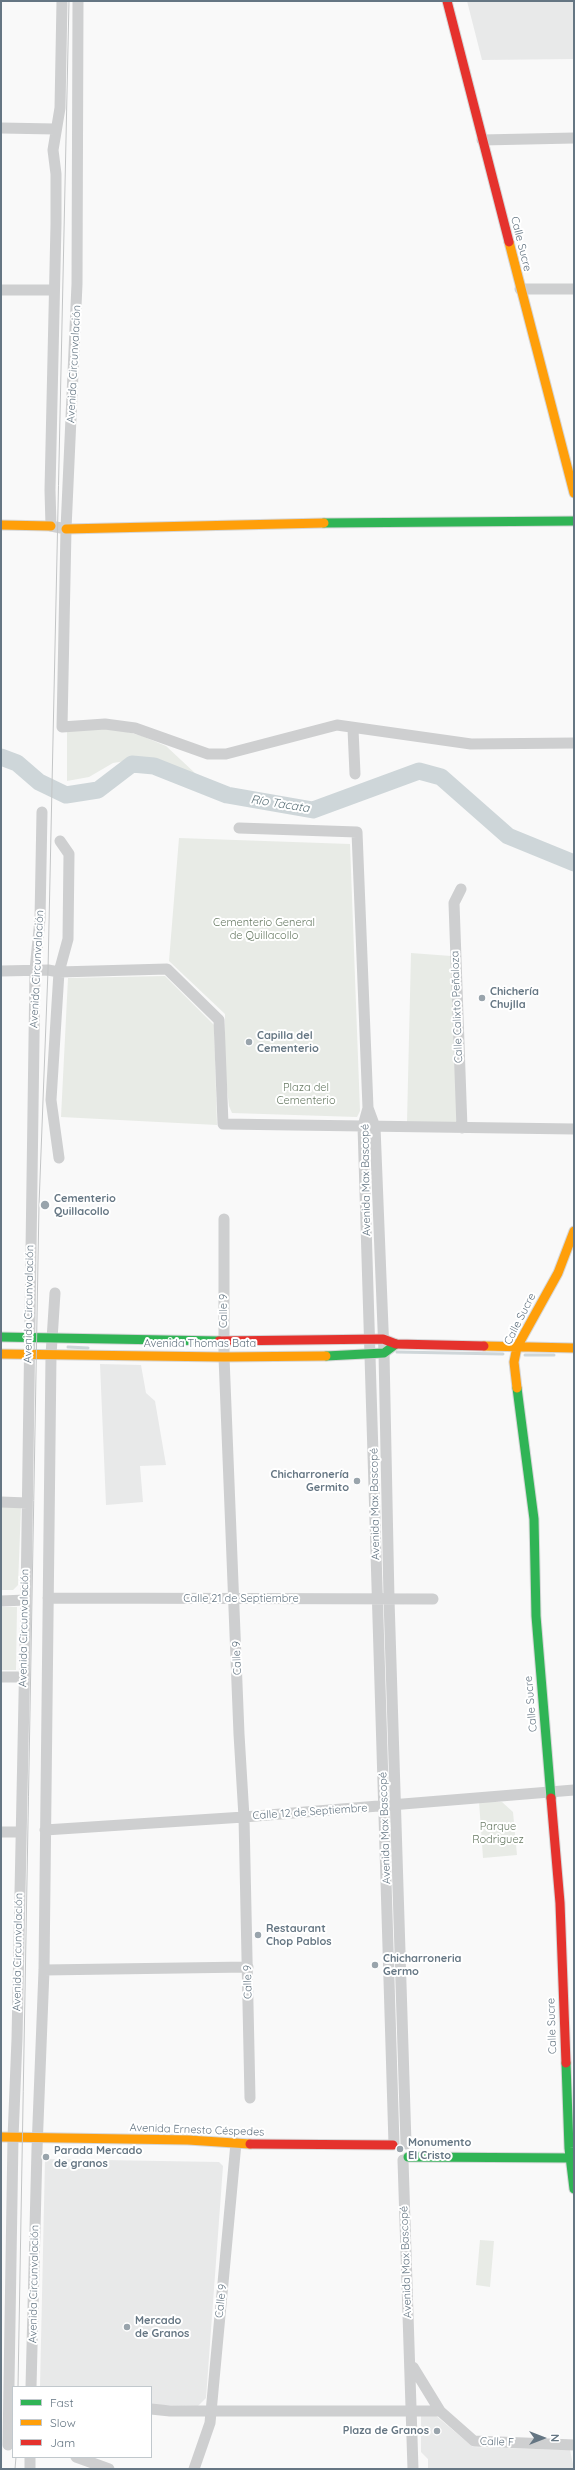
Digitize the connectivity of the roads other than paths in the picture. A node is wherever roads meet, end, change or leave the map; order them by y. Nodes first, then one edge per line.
1 (62, 1) edge
2 (78, 1) edge
3 (447, 1) edge
4 (1, 128) edge
5 (55, 129) junction
6 (574, 138) edge
7 (482, 140) junction
8 (520, 289) junction
9 (574, 289) edge
10 (1, 290) edge
11 (54, 290) junction
12 (574, 493) edge
13 (574, 521) edge
14 (1, 525) edge
15 (51, 526) junction
16 (66, 529) junction
17 (353, 729) junction
18 (574, 743) edge
19 (355, 774) dead end
20 (42, 812) dead end
21 (239, 828) dead end
22 (60, 841) dead end
23 (461, 888) dead end
24 (35, 970) junction
25 (1, 971) edge
26 (59, 972) junction
27 (368, 1108) junction
28 (363, 1126) junction
29 (375, 1127) junction
30 (462, 1128) junction
31 (574, 1129) edge
32 (59, 1158) dead end
33 (224, 1219) dead end
34 (574, 1231) edge
35 (55, 1293) dead end
36 (1, 1337) edge
37 (28, 1337) junction
38 (52, 1338) junction
39 (383, 1339) junction
40 (371, 1340) junction
41 (224, 1341) junction
42 (396, 1344) junction
43 (517, 1347) junction
44 (574, 1348) edge
45 (384, 1353) junction
46 (1, 1354) edge
47 (28, 1354) junction
48 (51, 1355) junction
49 (371, 1355) junction
50 (224, 1357) junction
51 (1, 1502) edge
52 (27, 1503) junction
53 (48, 1598) junction
54 (235, 1599) junction
55 (377, 1599) junction
56 (389, 1599) junction
57 (433, 1599) dead end
58 (26, 1600) junction
59 (1, 1601) edge
60 (1, 1677) edge
61 (23, 1677) junction
62 (574, 1790) edge
63 (550, 1792) junction
64 (396, 1805) junction
65 (384, 1806) junction
66 (244, 1817) junction
67 (45, 1830) junction
68 (1, 1832) edge
69 (20, 1832) junction
70 (248, 1967) junction
71 (44, 1970) junction
72 (250, 2098) dead end
73 (1, 2137) edge
74 (410, 2145) junction
75 (28, 2146) junction
76 (568, 2148) edge
77 (1, 2149) edge
78 (236, 2151) junction
79 (397, 2153) junction
80 (572, 2158) edge
81 (574, 2189) edge
82 (5, 2354) edge
83 (411, 2363) junction
84 (32, 2386) edge
85 (152, 2409) edge
86 (412, 2410) junction
87 (211, 2411) junction
88 (440, 2411) junction
89 (7, 2444) edge
90 (574, 2445) edge
91 (30, 2458) edge
92 (79, 2458) edge
93 (30, 2469) edge
94 (109, 2469) edge
95 (194, 2469) edge
96 (413, 2469) edge

1 - 5 street, Avenida Circunvalación
2 - 16 street, Avenida Circunvalación
3 - 7 main road, Calle Sucre
4 - 5 street
5 - 11 street, Avenida Circunvalación
6 - 7 street
7 - 8 main road, Calle Sucre
8 - 9 street
8 - 12 main road, Calle Sucre
10 - 11 street
11 - 15 street, Avenida Circunvalación
13 - 16 main road
14 - 15 main road
15 - 16 street
16 - 17 street, Avenida Circunvalación
17 - 18 street
17 - 19 street
20 - 24 street, Avenida Circunvalación
21 - 27 street
22 - 26 street, Avenida Circunvalación
23 - 30 street, Calle Calixto Peñaloza
24 - 25 street
24 - 26 street
24 - 37 street, Avenida Circunvalación
26 - 28 street
26 - 32 street, Avenida Circunvalación
27 - 28 street, Avenida Max Bascopé
27 - 29 street, Avenida Max Bascopé
28 - 29 street
28 - 40 street, Avenida Max Bascopé
29 - 30 street
29 - 39 street, Avenida Max Bascopé
30 - 31 street
33 - 41 street, Calle 9
34 - 43 main road, Calle Sucre
35 - 38 street, Avenida Circunvalación
36 - 37 main road, Avenida Thomas Bata
37 - 38 main road, Avenida Thomas Bata
37 - 47 street, Avenida Circunvalación
38 - 41 main road, Avenida Thomas Bata
38 - 48 street, Avenida Circunvalación
39 - 40 main road, Avenida Thomas Bata
39 - 42 main road, Avenida Thomas Bata
39 - 45 street, Avenida Max Bascopé
40 - 41 main road, Avenida Thomas Bata
40 - 49 street, Avenida Max Bascopé
41 - 50 street, Calle 9
42 - 43 main road, Avenida Thomas Bata
42 - 45 main road, Avenida Thomas Bata
43 - 44 main road, Avenida Thomas Bata
43 - 63 main road, Calle Sucre
45 - 49 main road, Avenida Thomas Bata
45 - 56 street, Avenida Max Bascopé
46 - 47 main road, Avenida Thomas Bata
47 - 48 main road, Avenida Thomas Bata
47 - 52 street, Avenida Circunvalación
48 - 50 main road, Avenida Thomas Bata
48 - 53 street, Avenida Circunvalación
49 - 50 main road, Avenida Thomas Bata
49 - 55 street, Avenida Max Bascopé
50 - 54 street, Calle 9
51 - 52 street
52 - 58 street, Avenida Circunvalación
53 - 54 street, Calle 21 de Septiembre
53 - 67 street, Avenida Circunvalación
54 - 55 street, Calle 21 de Septiembre
54 - 66 street, Calle 9
55 - 56 street, Calle 21 de Septiembre
55 - 65 street, Avenida Max Bascopé
56 - 57 street, Calle 21 de Septiembre
56 - 64 street, Avenida Max Bascopé
58 - 59 street
58 - 61 street, Avenida Circunvalación
60 - 61 street
61 - 69 street, Avenida Circunvalación
62 - 63 street, Calle 12 de Septiembre
63 - 64 street, Calle 12 de Septiembre
63 - 76 main road, Calle Sucre
64 - 65 street, Calle 12 de Septiembre
64 - 74 street, Avenida Max Bascopé
65 - 66 street, Calle 12 de Septiembre
65 - 79 street, Avenida Max Bascopé
66 - 67 street, Calle 12 de Septiembre
66 - 70 street, Calle 9
67 - 71 street, Avenida Circunvalación
68 - 69 street
69 - 75 street, Avenida Circunvalación
70 - 71 street
70 - 72 street, Calle 9
71 - 75 street, Avenida Circunvalación
73 - 75 main road, Avenida Ernesto Céspedes
74 - 79 main road
74 - 79 main road
75 - 77 main road, Avenida Ernesto Céspedes
75 - 78 main road, Avenida Ernesto Céspedes
75 - 82 street, Avenida Circunvalación
75 - 84 street, Avenida Circunvalación
76 - 80 main road, Calle Sucre
78 - 79 main road, Avenida Ernesto Céspedes
78 - 87 street, Calle 9
79 - 80 main road, Avenida Ernesto Céspedes
79 - 83 street, Avenida Max Bascopé
80 - 81 main road, Calle Sucre
82 - 89 street, Avenida Circunvalación
83 - 86 street, Avenida Max Bascopé
83 - 88 street, Calle F
85 - 87 street
86 - 87 street
86 - 88 street
86 - 96 street, Avenida Max Bascopé
87 - 95 street, Calle 9
88 - 90 street, Calle F
91 - 93 street
92 - 94 street

